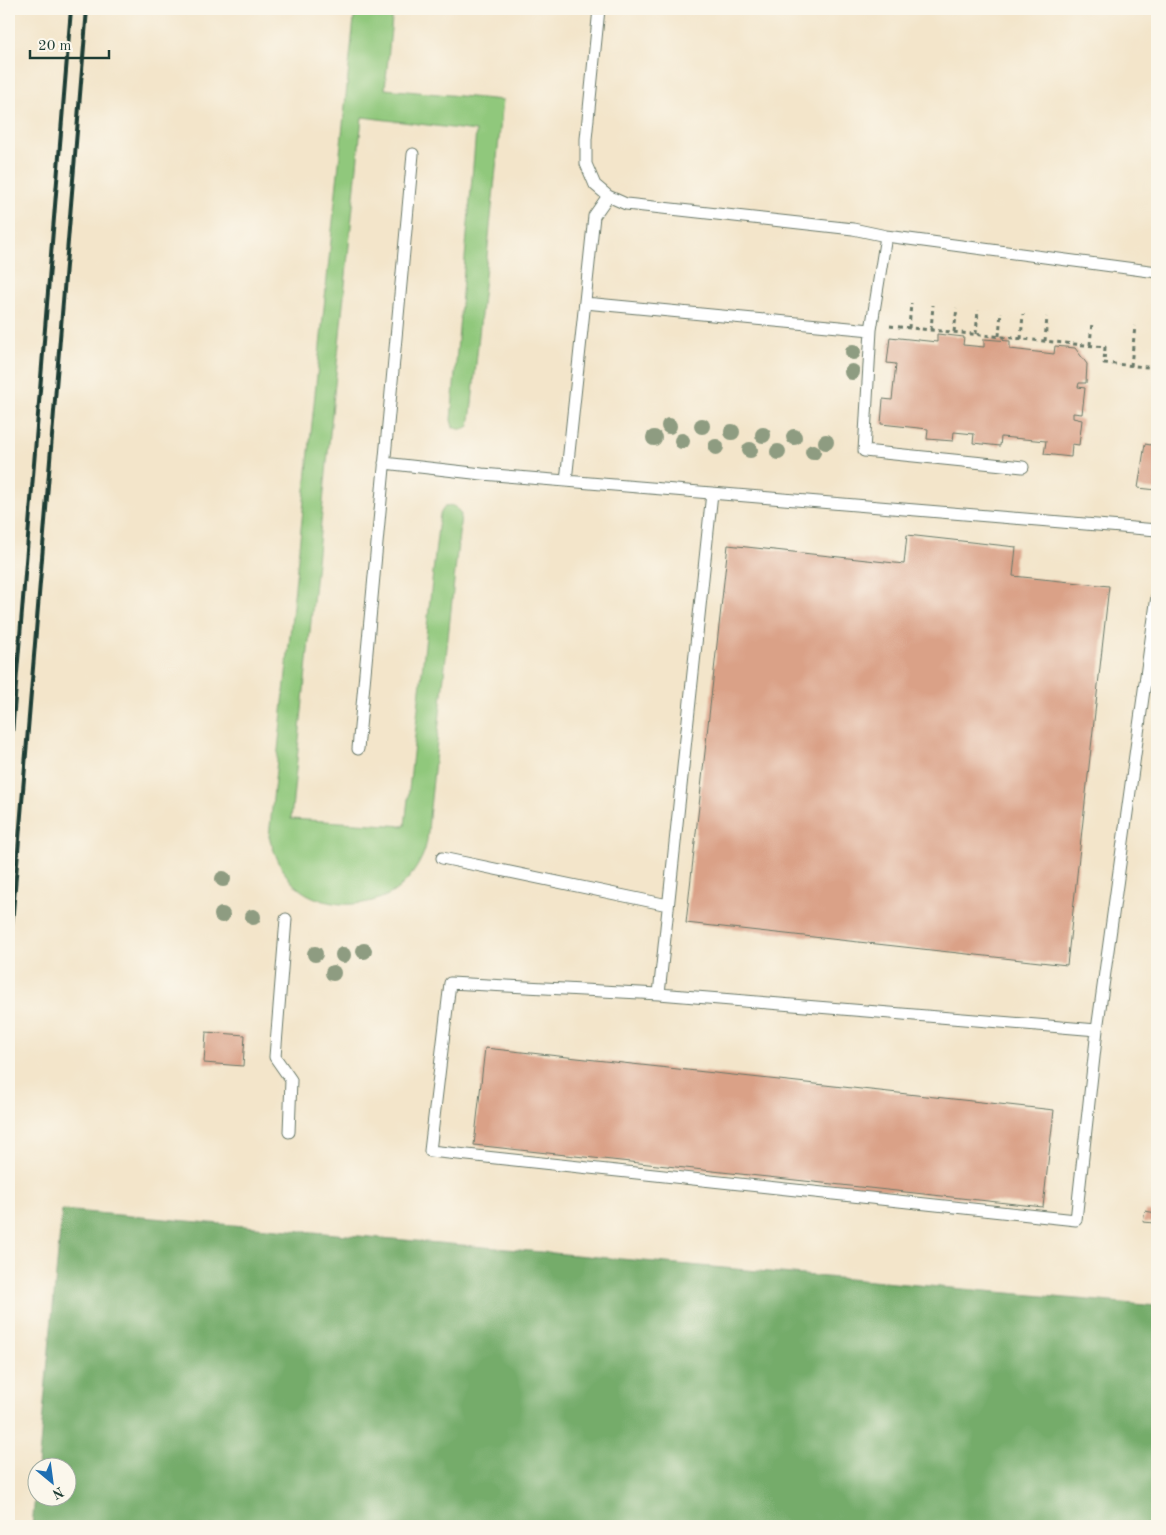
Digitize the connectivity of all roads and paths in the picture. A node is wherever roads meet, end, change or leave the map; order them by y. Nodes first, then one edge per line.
1 (599, 9) edge
2 (412, 154) dead end
3 (608, 196) junction
4 (886, 236) junction
5 (1157, 272) edge
6 (584, 303) junction
7 (911, 303) dead end
8 (933, 305) dead end
9 (957, 308) dead end
10 (978, 310) dead end
11 (1001, 312) dead end
12 (1023, 314) dead end
13 (1047, 317) dead end
14 (1092, 322) dead end
15 (1135, 326) dead end
16 (871, 327) junction
17 (908, 328) junction
18 (931, 330) junction
19 (954, 332) junction
20 (976, 334) junction
21 (999, 336) junction
22 (1021, 339) junction
23 (1045, 341) junction
24 (1090, 345) junction
25 (1131, 366) junction
26 (1157, 368) edge
27 (384, 463) junction
28 (1023, 467) dead end
29 (566, 481) junction
30 (712, 493) junction
31 (1157, 530) edge
32 (1157, 596) edge
33 (358, 749) dead end
34 (442, 858) dead end
35 (668, 906) junction
36 (286, 919) dead end
37 (658, 994) junction
38 (1097, 1030) junction
39 (289, 1132) dead end

1 - 3 lane
2 - 27 lane
3 - 4 lane
3 - 6 lane
4 - 5 lane
4 - 16 lane
6 - 16 lane
6 - 29 lane
7 - 17 path
8 - 18 path
9 - 19 path
10 - 20 path
11 - 21 path
12 - 22 path
13 - 23 path
14 - 24 path
15 - 25 path
16 - 17 path
16 - 28 lane
17 - 18 path
18 - 19 path
19 - 20 path
20 - 21 path
21 - 22 path
22 - 23 path
23 - 24 path
24 - 25 path
25 - 26 path
27 - 29 lane
27 - 33 lane
29 - 30 lane
30 - 31 lane
30 - 35 lane
32 - 38 lane
34 - 35 lane
35 - 37 lane
36 - 39 lane
37 - 38 lane
37 - 38 lane

